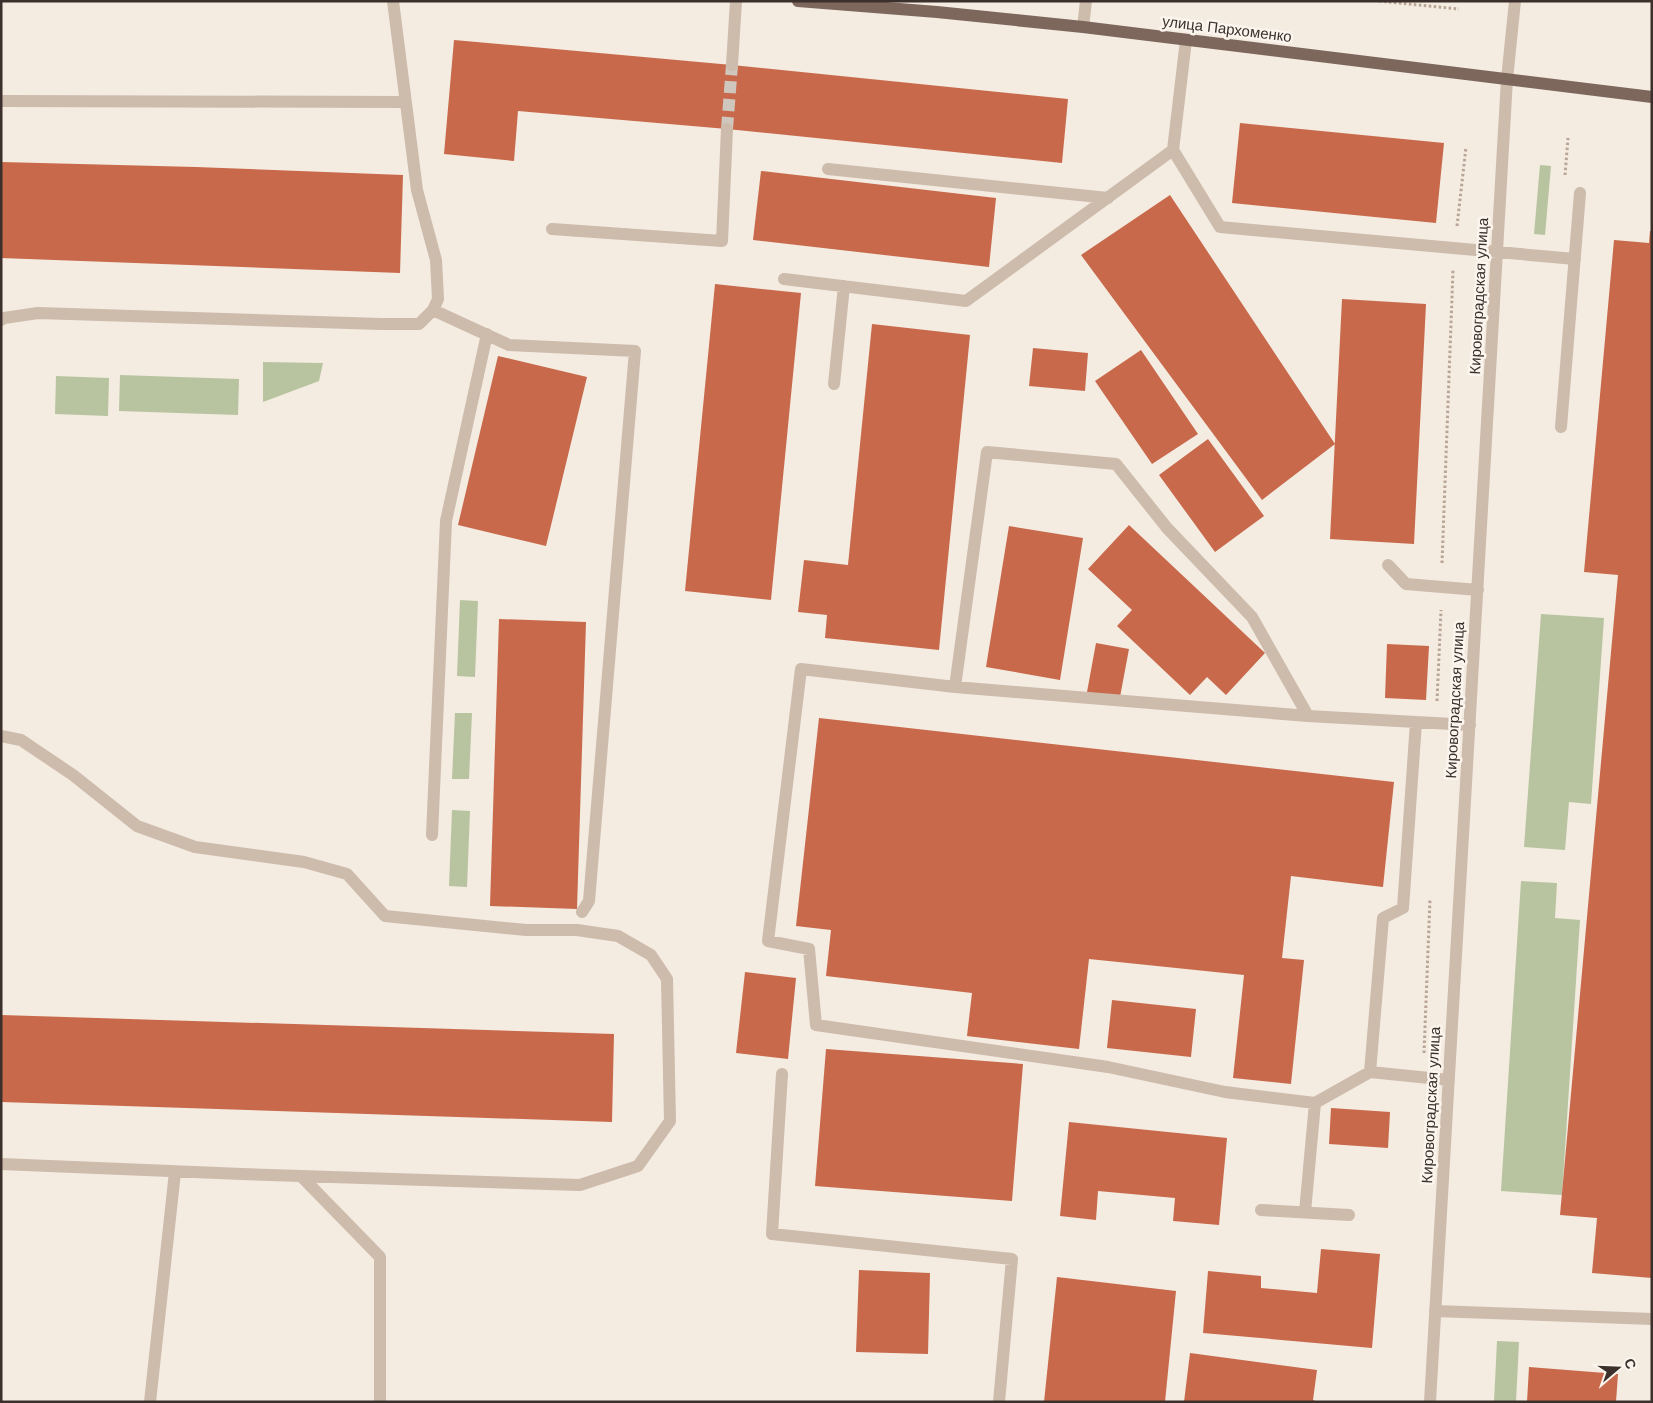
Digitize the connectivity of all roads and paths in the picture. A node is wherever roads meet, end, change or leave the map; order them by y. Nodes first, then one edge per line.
1 (393, 1) edge
2 (736, 1) edge
3 (798, 1) edge
4 (1086, 1) edge
5 (1379, 1) edge
6 (1515, 1) edge
7 (1459, 9) dead end
8 (1083, 27) junction
9 (1186, 40) junction
10 (732, 65) tunnel mouth
11 (1507, 79) junction
12 (1652, 97) edge
13 (1, 101) edge
14 (406, 102) junction
15 (727, 129) tunnel mouth
16 (1173, 150) junction
17 (828, 169) dead end
18 (1580, 193) dead end
19 (1108, 198) junction
20 (552, 229) dead end
21 (1498, 252) junction
22 (1575, 259) junction
23 (784, 279) dead end
24 (844, 286) junction
25 (433, 310) junction
26 (1, 320) edge
27 (487, 334) junction
28 (834, 384) dead end
29 (1561, 427) dead end
30 (1388, 565) dead end
31 (1478, 590) junction
32 (955, 687) junction
33 (1308, 716) junction
34 (1416, 722) junction
35 (1470, 725) junction
36 (1, 736) edge
37 (432, 835) dead end
38 (582, 912) dead end
39 (1370, 1072) junction
40 (782, 1074) dead end
41 (1449, 1080) junction
42 (1315, 1103) junction
43 (1, 1164) edge
44 (175, 1172) junction
45 (301, 1176) junction
46 (1262, 1210) dead end
47 (1305, 1212) junction
48 (1349, 1215) dead end
49 (1435, 1312) junction
50 (1652, 1319) edge
51 (150, 1402) edge
52 (380, 1402) edge
53 (998, 1402) edge
54 (1430, 1402) edge

1 - 14 street
2 - 10 street
3 - 8 main road, улица Пархоменко
4 - 8 street
5 - 7 path
6 - 11 street, Кировоградская улица
8 - 9 main road, улица Пархоменко
9 - 11 main road, улица Пархоменко
9 - 16 street
11 - 12 main road, улица Пархоменко
11 - 21 street, Кировоградская улица
13 - 14 street
14 - 25 street
15 - 20 street
16 - 19 street
16 - 21 street
17 - 19 street
18 - 22 street
19 - 24 street
21 - 22 street
21 - 31 street, Кировоградская улица
22 - 29 street
23 - 24 street
24 - 28 street
25 - 26 street
25 - 27 street
27 - 37 street
27 - 38 street
30 - 31 street
31 - 35 street, Кировоградская улица
32 - 33 street
32 - 33 street
32 - 42 street
33 - 34 street
34 - 35 street
34 - 39 street
35 - 41 street, Кировоградская улица
36 - 45 street
39 - 41 street
39 - 42 street
40 - 53 street
41 - 49 street, Кировоградская улица
42 - 47 street
43 - 44 street
44 - 45 street
44 - 51 street
45 - 52 street
46 - 47 street
47 - 48 street
49 - 50 street
49 - 54 street, Кировоградская улица

